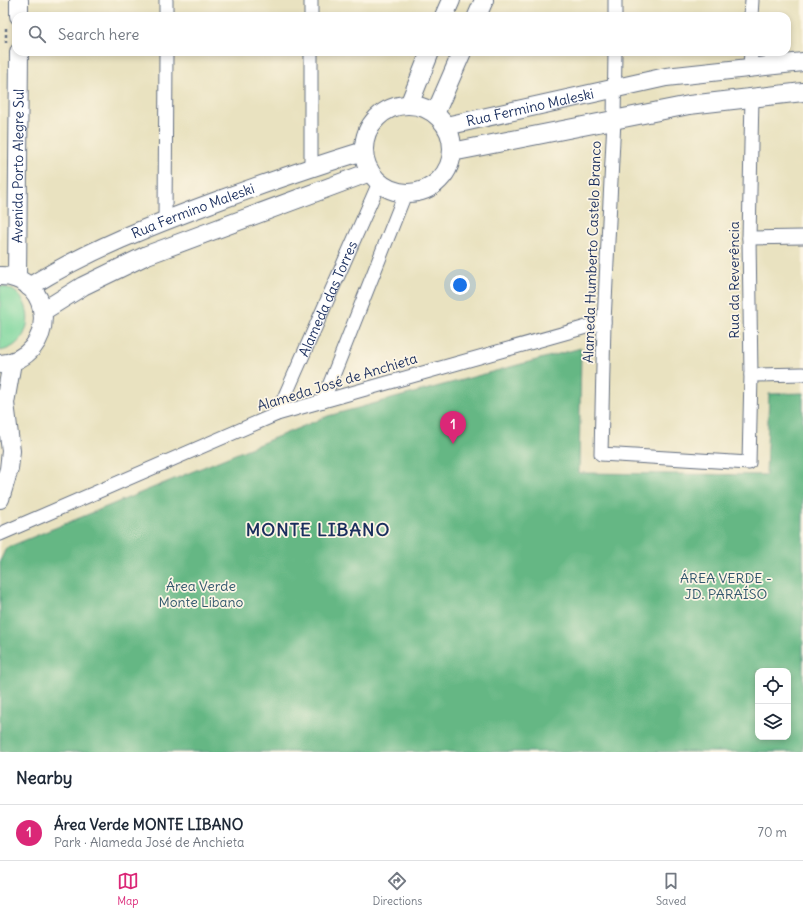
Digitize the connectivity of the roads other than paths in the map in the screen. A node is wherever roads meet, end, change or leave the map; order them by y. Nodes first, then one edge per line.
1 (19, 0) edge
2 (166, 0) edge
3 (311, 0) edge
4 (451, 0) edge
5 (484, 0) edge
6 (616, 0) edge
7 (752, 0) edge
8 (19, 12) edge
9 (166, 12) edge
10 (311, 12) edge
11 (446, 12) edge
12 (479, 12) edge
13 (615, 12) edge
14 (752, 12) edge
15 (19, 56) edge
16 (166, 56) edge
17 (311, 56) edge
18 (428, 56) edge
19 (461, 56) edge
20 (615, 56) edge
21 (750, 60) edge
22 (803, 62) edge
23 (614, 89) junction
24 (803, 92) edge
25 (752, 97) junction
26 (409, 105) junction
27 (441, 120) junction
28 (614, 120) junction
29 (364, 151) junction
30 (452, 152) junction
31 (311, 167) junction
32 (374, 178) junction
33 (405, 194) junction
34 (165, 220) junction
35 (803, 237) edge
36 (749, 238) junction
37 (16, 281) edge
38 (43, 311) junction
39 (604, 322) junction
40 (6, 363) edge
41 (803, 374) edge
42 (751, 375) junction
43 (323, 401) junction
44 (277, 414) junction
45 (749, 463) joint
46 (0, 499) edge
47 (0, 534) edge

1 - 8 street
2 - 9 street
3 - 10 street
4 - 11 street
5 - 12 street
6 - 13 street
7 - 14 street
15 - 37 street, Avenida Porto Alegre Sul
16 - 34 street
17 - 31 street
18 - 26 street
19 - 27 street
20 - 23 street, Alameda Humberto Castelo Branco
21 - 22 street, Rua Fermino Maleski
21 - 23 street, Rua Fermino Maleski
23 - 27 street, Rua Fermino Maleski
23 - 28 street, Alameda Humberto Castelo Branco
24 - 25 street, Rua Fermino Maleski
25 - 28 street, Rua Fermino Maleski
25 - 36 street, Rua da Reverência
26 - 27 street
26 - 29 street
27 - 30 street
28 - 30 street, Rua Fermino Maleski
28 - 39 street, Alameda Humberto Castelo Branco
29 - 31 street, Rua Fermino Maleski
29 - 32 street
30 - 33 street
31 - 34 street, Rua Fermino Maleski
32 - 33 street
32 - 38 street, Rua Fermino Maleski
32 - 44 street, Alameda das Torres
33 - 43 street
34 - 37 street, Rua Fermino Maleski
35 - 36 street
36 - 42 street, Rua da Reverência
37 - 38 street
38 - 40 street
39 - 43 street, Alameda José de Anchieta
39 - 45 street, Alameda Humberto Castelo Branco
40 - 46 street
41 - 42 street
42 - 45 street, Rua da Reverência
43 - 44 street, Alameda José de Anchieta
44 - 47 street, Alameda José de Anchieta

